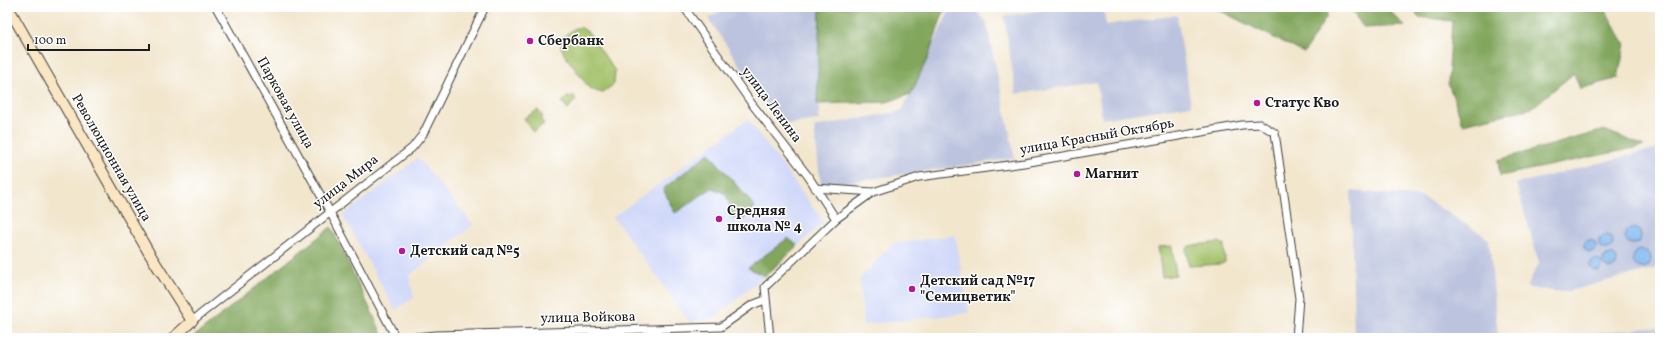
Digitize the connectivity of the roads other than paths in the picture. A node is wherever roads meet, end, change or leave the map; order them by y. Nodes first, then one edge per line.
1 (8, 7) edge
2 (216, 7) edge
3 (485, 7) edge
4 (684, 7) edge
5 (815, 188) junction
6 (873, 192) junction
7 (330, 212) junction
8 (836, 219) junction
9 (765, 300) junction
10 (192, 321) junction
11 (173, 338) edge
12 (396, 338) edge
13 (404, 338) edge
14 (770, 338) edge
15 (1296, 338) edge

1 - 10 street, Революционная улица
2 - 7 street, Парковая улица
3 - 7 street, улица Мира
4 - 5 street, улица Ленина
5 - 6 street
5 - 8 street, улица Ленина
6 - 8 street, улица Красный Октябрь
6 - 15 street, улица Красный Октябрь
7 - 10 street, улица Мира
7 - 12 street
8 - 9 street, улица Красный Октябрь
9 - 13 street, улица Войкова
9 - 14 street
10 - 11 street, улица Мира

